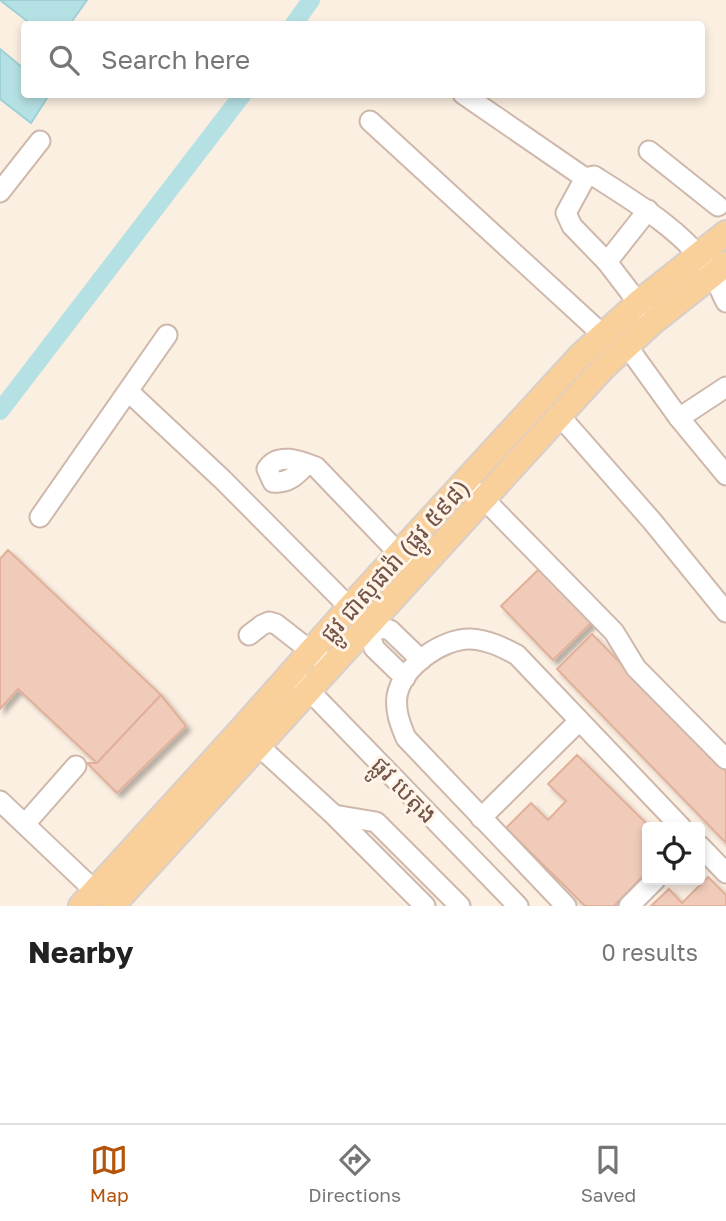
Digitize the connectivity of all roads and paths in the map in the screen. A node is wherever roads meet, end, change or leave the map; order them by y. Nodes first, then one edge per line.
1 (469, 98) edge
2 (370, 121) dead end
3 (40, 141) dead end
4 (649, 151) dead end
5 (585, 178) junction
6 (0, 192) edge
7 (724, 203) edge
8 (648, 210) junction
9 (726, 233) edge
10 (607, 262) junction
11 (713, 265) edge
12 (726, 302) edge
13 (646, 313) junction
14 (167, 335) dead end
15 (603, 335) junction
16 (627, 346) junction
17 (726, 387) edge
18 (129, 392) junction
19 (559, 415) junction
20 (679, 418) junction
21 (307, 464) dead end
22 (726, 475) edge
23 (464, 482) junction
24 (483, 498) junction
25 (40, 517) dead end
26 (399, 553) junction
27 (416, 571) junction
28 (349, 608) junction
29 (726, 612) edge
30 (368, 626) junction
31 (249, 635) dead end
32 (312, 650) junction
33 (422, 660) junction
34 (330, 667) junction
35 (291, 673) junction
36 (405, 678) junction
37 (309, 691) junction
38 (579, 721) junction
39 (249, 738) junction
40 (726, 759) edge
41 (76, 766) dead end
42 (0, 801) edge
43 (334, 815) junction
44 (481, 818) junction
45 (676, 822) edge
46 (25, 824) junction
47 (705, 851) edge
48 (726, 873) edge
49 (650, 885) edge
50 (96, 901) edge
51 (425, 906) edge
52 (460, 906) edge
53 (518, 906) edge
54 (566, 906) edge
55 (629, 906) edge

1 - 5 street
2 - 15 street
3 - 6 street
4 - 7 street
5 - 8 street
5 - 10 street
8 - 10 street
8 - 11 street
9 - 11 main road, ផ្លូវ ជាសុផារ៉ា (ផ្លូវ ៥៩៨)
10 - 13 street
11 - 12 street
11 - 13 main road, ផ្លូវ ជាសុផារ៉ា (ផ្លូវ ៥៩៨)
13 - 15 main road, ផ្លូវ ជាសុផារ៉ា (ផ្លូវ ៥៩៨)
13 - 16 main road, ផ្លូវ ជាសុផារ៉ា (ផ្លូវ ៥៩៨)
14 - 18 street
15 - 23 main road, ផ្លូវ ជាសុផារ៉ា (ផ្លូវ ៥៩៨)
16 - 19 main road, ផ្លូវ ជាសុផារ៉ា (ផ្លូវ ៥៩៨)
16 - 20 street
17 - 20 street
18 - 25 street
18 - 28 street
19 - 24 main road, ផ្លូវ ជាសុផារ៉ា (ផ្លូវ ៥៩៨)
19 - 29 street
20 - 22 street
21 - 26 street
23 - 24 street
23 - 26 main road, ផ្លូវ ជាសុផារ៉ា (ផ្លូវ ៥៩៨)
24 - 27 main road, ផ្លូវ ជាសុផារ៉ា (ផ្លូវ ៥៩៨)
24 - 40 street
26 - 27 street
26 - 28 main road, ផ្លូវ ជាសុផារ៉ា (ផ្លូវ ៥៩៨)
27 - 30 main road, ផ្លូវ ជាសុផារ៉ា (ផ្លូវ ៥៩៨)
28 - 30 street
28 - 32 main road, ផ្លូវ ជាសុផារ៉ា (ផ្លូវ ៥៩៨)
30 - 33 street
30 - 34 main road, ផ្លូវ ជាសុផារ៉ា (ផ្លូវ ៥៩៨)
30 - 36 street
31 - 32 street
32 - 34 street
32 - 35 main road, ផ្លូវ ជាសុផារ៉ា (ផ្លូវ ៥៩៨)
33 - 36 street
33 - 38 street
34 - 37 main road, ផ្លូវ ជាសុផារ៉ា (ផ្លូវ ៥៩៨)
35 - 37 street, ផ្លូវ បេតុង
35 - 39 main road, ផ្លូវ ជាសុផារ៉ា (ផ្លូវ ៥៩៨)
36 - 44 street
37 - 39 main road, ផ្លូវ ជាសុផារ៉ា (ផ្លូវ ៥៩៨)
37 - 53 street, ផ្លូវ បេតុង
38 - 44 street
38 - 45 street
39 - 43 street
39 - 50 main road, ផ្លូវ ជាសុផារ៉ា (ផ្លូវ ៥៩៨)
41 - 46 street
42 - 46 street
43 - 51 street
43 - 52 street
44 - 54 street
46 - 50 street
47 - 48 street
49 - 55 street

